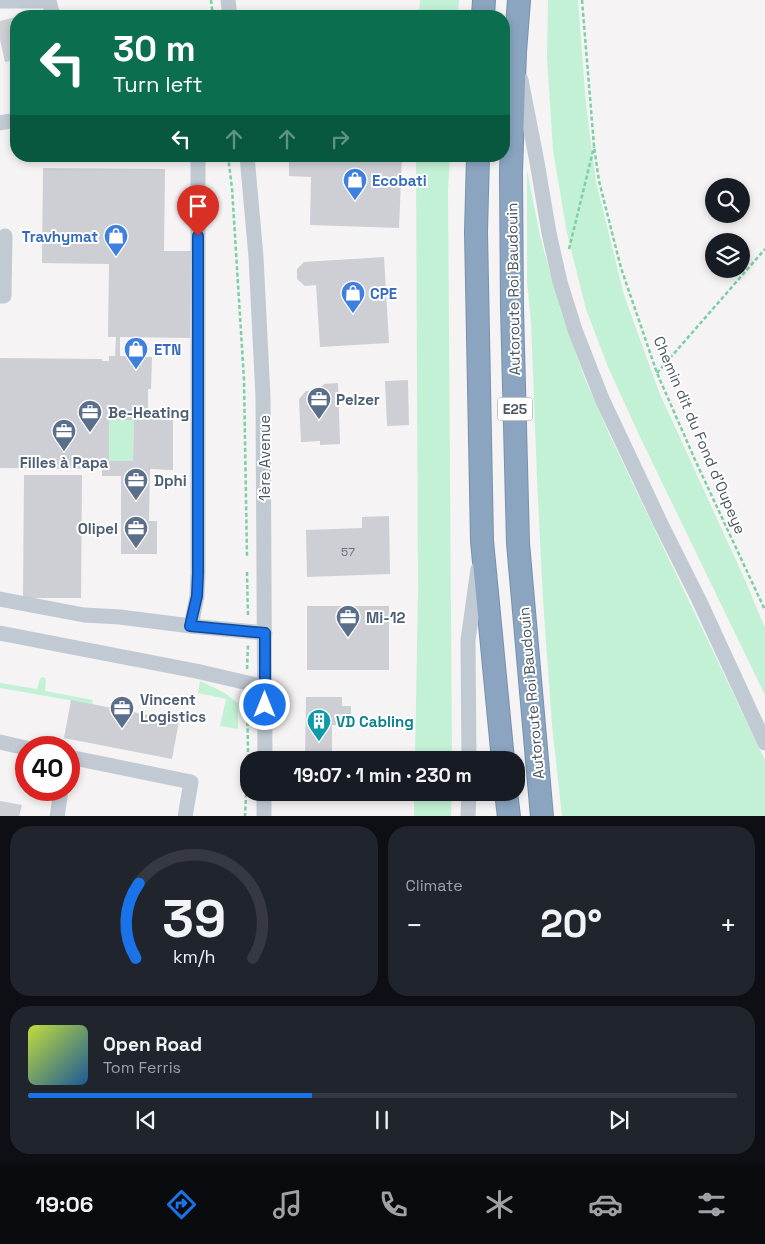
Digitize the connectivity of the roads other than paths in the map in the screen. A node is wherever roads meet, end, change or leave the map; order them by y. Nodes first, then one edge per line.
1 (519, 0) edge
2 (0, 1) edge
3 (51, 10) edge
4 (516, 52) junction
5 (198, 162) edge
6 (248, 162) edge
7 (478, 162) edge
8 (6, 236) dead end
9 (0, 296) edge
10 (482, 541) junction
11 (0, 599) edge
12 (190, 626) junction
13 (0, 633) edge
14 (265, 633) junction
15 (265, 687) junction
16 (0, 742) edge
17 (765, 743) edge
18 (15, 745) edge
19 (265, 751) edge
20 (469, 751) edge
21 (502, 751) edge
22 (80, 759) edge
23 (59, 801) edge
24 (264, 801) edge
25 (469, 801) edge
26 (507, 801) edge
27 (56, 816) edge
28 (185, 816) edge
29 (264, 816) edge
30 (468, 816) edge
31 (509, 816) edge
32 (542, 816) edge

1 - 4 highway, Autoroute Roi Baudouin / E25
2 - 3 street
4 - 17 street
4 - 32 highway, Autoroute Roi Baudouin / E25
5 - 12 street
6 - 14 street, 1ère Avenue
7 - 10 highway, E25
8 - 9 street
10 - 20 street
10 - 21 highway, E25
11 - 12 street
12 - 14 street
13 - 15 street
14 - 15 street, 1ère Avenue
15 - 19 street, 1ère Avenue
16 - 18 street
22 - 28 street
23 - 27 street
24 - 29 street
25 - 30 street
26 - 31 highway

